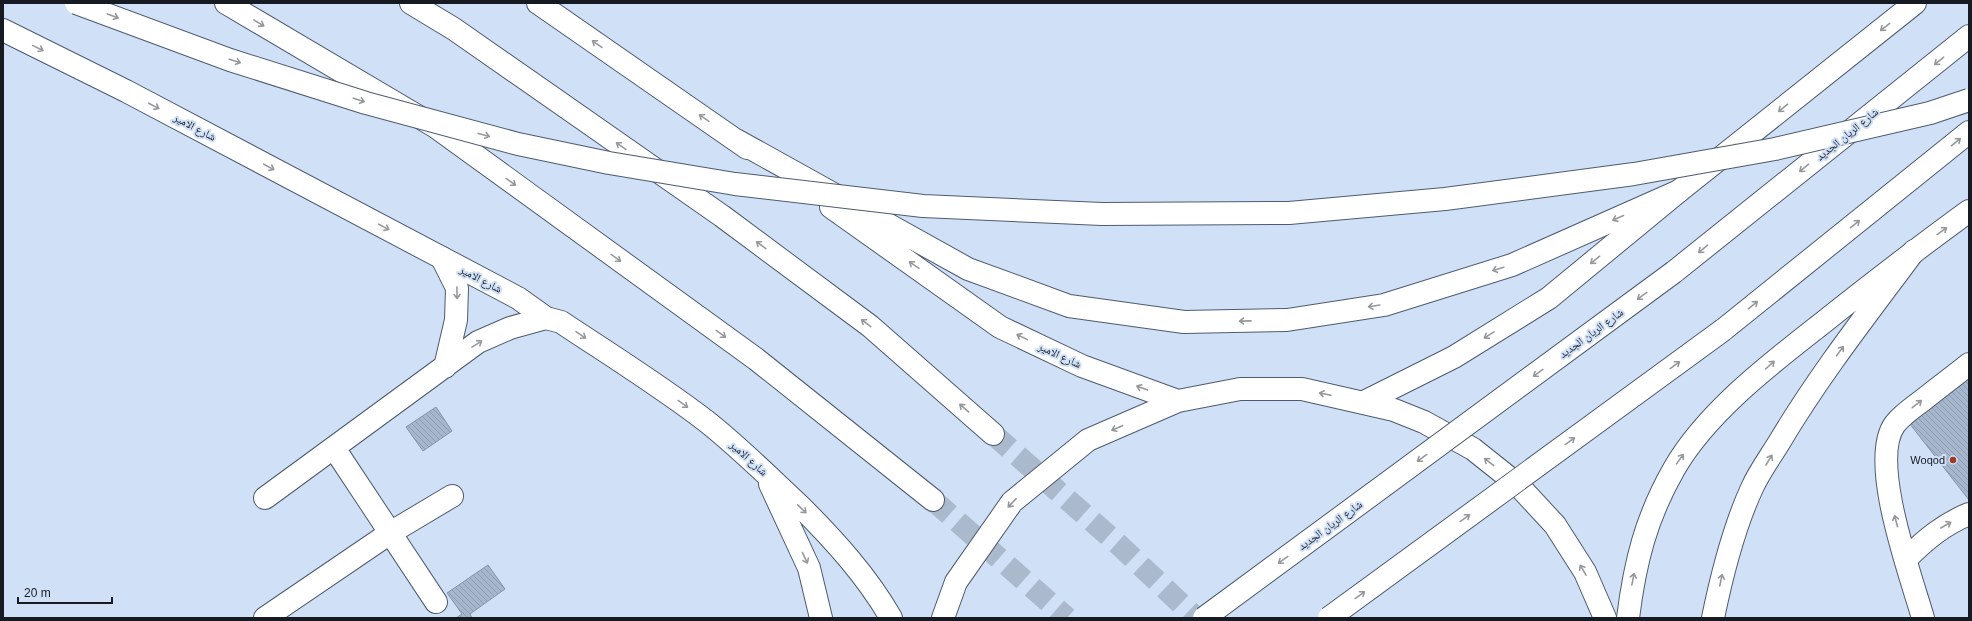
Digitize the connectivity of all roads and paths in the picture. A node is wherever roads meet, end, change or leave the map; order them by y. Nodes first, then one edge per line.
1 (76, 3) edge
2 (226, 3) edge
3 (411, 3) edge
4 (538, 3) edge
5 (1915, 3) edge
6 (3, 30) edge
7 (1969, 36) edge
8 (1969, 100) edge
9 (1969, 132) edge
10 (736, 140) junction
11 (1679, 191) junction
12 (1969, 211) edge
13 (1914, 250) junction
14 (442, 258) junction
15 (546, 318) junction
16 (1969, 364) edge
17 (445, 367) junction
18 (1178, 401) junction
19 (1364, 402) junction
20 (993, 434) tunnel mouth
21 (334, 448) junction
22 (764, 472) junction
23 (452, 496) dead end
24 (265, 498) dead end
25 (933, 500) tunnel mouth
26 (1969, 514) edge
27 (390, 533) junction
28 (1906, 559) junction
29 (436, 602) dead end
30 (265, 618) edge
31 (821, 618) edge
32 (891, 618) edge
33 (943, 618) edge
34 (1204, 618) edge
35 (1329, 618) edge
36 (1605, 618) edge
37 (1628, 618) edge
38 (1713, 618) edge
39 (1923, 618) edge

1 -> 8 main road, bridge
2 -> 25 main road
20 -> 3 main road
10 -> 4 main road, شارع الامير
5 -> 11 main road
6 -> 14 main road, شارع الامير
7 -> 34 main road, شارع الريان الجديد, bridge
35 -> 9 main road, bridge
11 -> 10 main road
18 -> 10 main road, شارع الامير
11 -> 19 main road
13 -> 12 main road
37 -> 13 main road
38 -> 13 main road
14 - 15 main road, شارع الامير
14 -> 17 main road
17 -> 15 main road
15 -> 22 main road, شارع الامير
28 -> 16 main road
17 - 21 main road
19 -> 18 main road
18 -> 33 main road
36 -> 19 main road
21 - 24 main road
21 - 27 main road
22 -> 31 main road
22 -> 32 main road, شارع الامير
23 - 27 main road
28 -> 26 main road
27 - 29 main road
27 - 30 main road
28 - 39 main road

